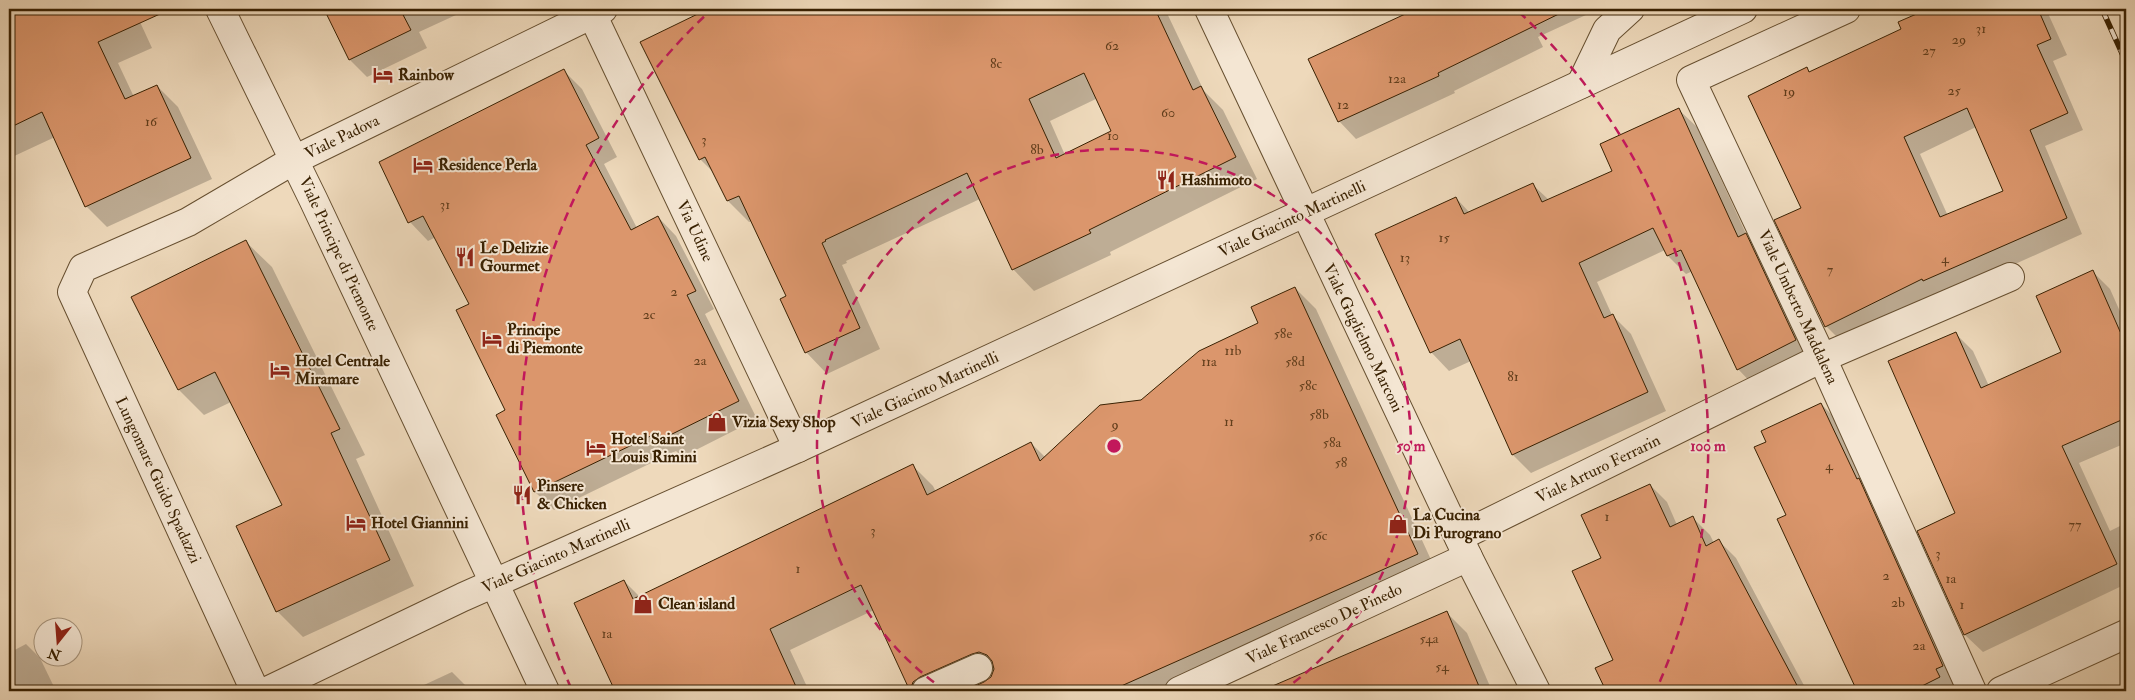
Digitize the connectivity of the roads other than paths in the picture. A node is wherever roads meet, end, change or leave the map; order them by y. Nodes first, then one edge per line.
1 (220, 9) edge
2 (1209, 9) edge
3 (1630, 9) edge
4 (1742, 9) edge
5 (1846, 9) edge
6 (597, 11) edge
7 (1581, 84) junction
8 (294, 160) junction
9 (1305, 213) junction
10 (83, 268) joint
11 (2010, 277) dead end
12 (1822, 358) junction
13 (798, 448) junction
14 (1464, 547) junction
15 (494, 584) junction
16 (2126, 634) edge
17 (978, 668) dead end
18 (255, 691) edge
19 (267, 691) edge
20 (545, 691) edge
21 (926, 691) edge
22 (1179, 691) edge
23 (1536, 691) edge
24 (1972, 691) edge
25 (2002, 691) edge

1 - 8 street, Viale Principe di Piemonte
2 - 9 street, Viale Guglielmo Marconi
3 - 7 street
4 - 7 street, Viale Giacinto Martinelli
5 - 12 street, Viale Umberto Maddalena
6 - 8 street, Viale Padova
6 - 13 street, Via Udine
7 - 9 street, Viale Giacinto Martinelli
8 - 10 street, Viale Padova
8 - 15 street, Viale Principe di Piemonte
9 - 13 street, Viale Giacinto Martinelli
9 - 14 street, Viale Guglielmo Marconi
10 - 18 street, Lungomare Guido Spadazzi
11 - 12 street, Viale Arturo Ferrarin
12 - 14 street, Viale Arturo Ferrarin
12 - 24 street, Viale Umberto Maddalena
13 - 15 street, Viale Giacinto Martinelli
14 - 22 street, Viale Francesco De Pinedo
14 - 23 street, Viale Guglielmo Marconi
15 - 19 street, Viale Giacinto Martinelli
15 - 20 street, Viale Principe di Piemonte
16 - 25 street
17 - 21 street

